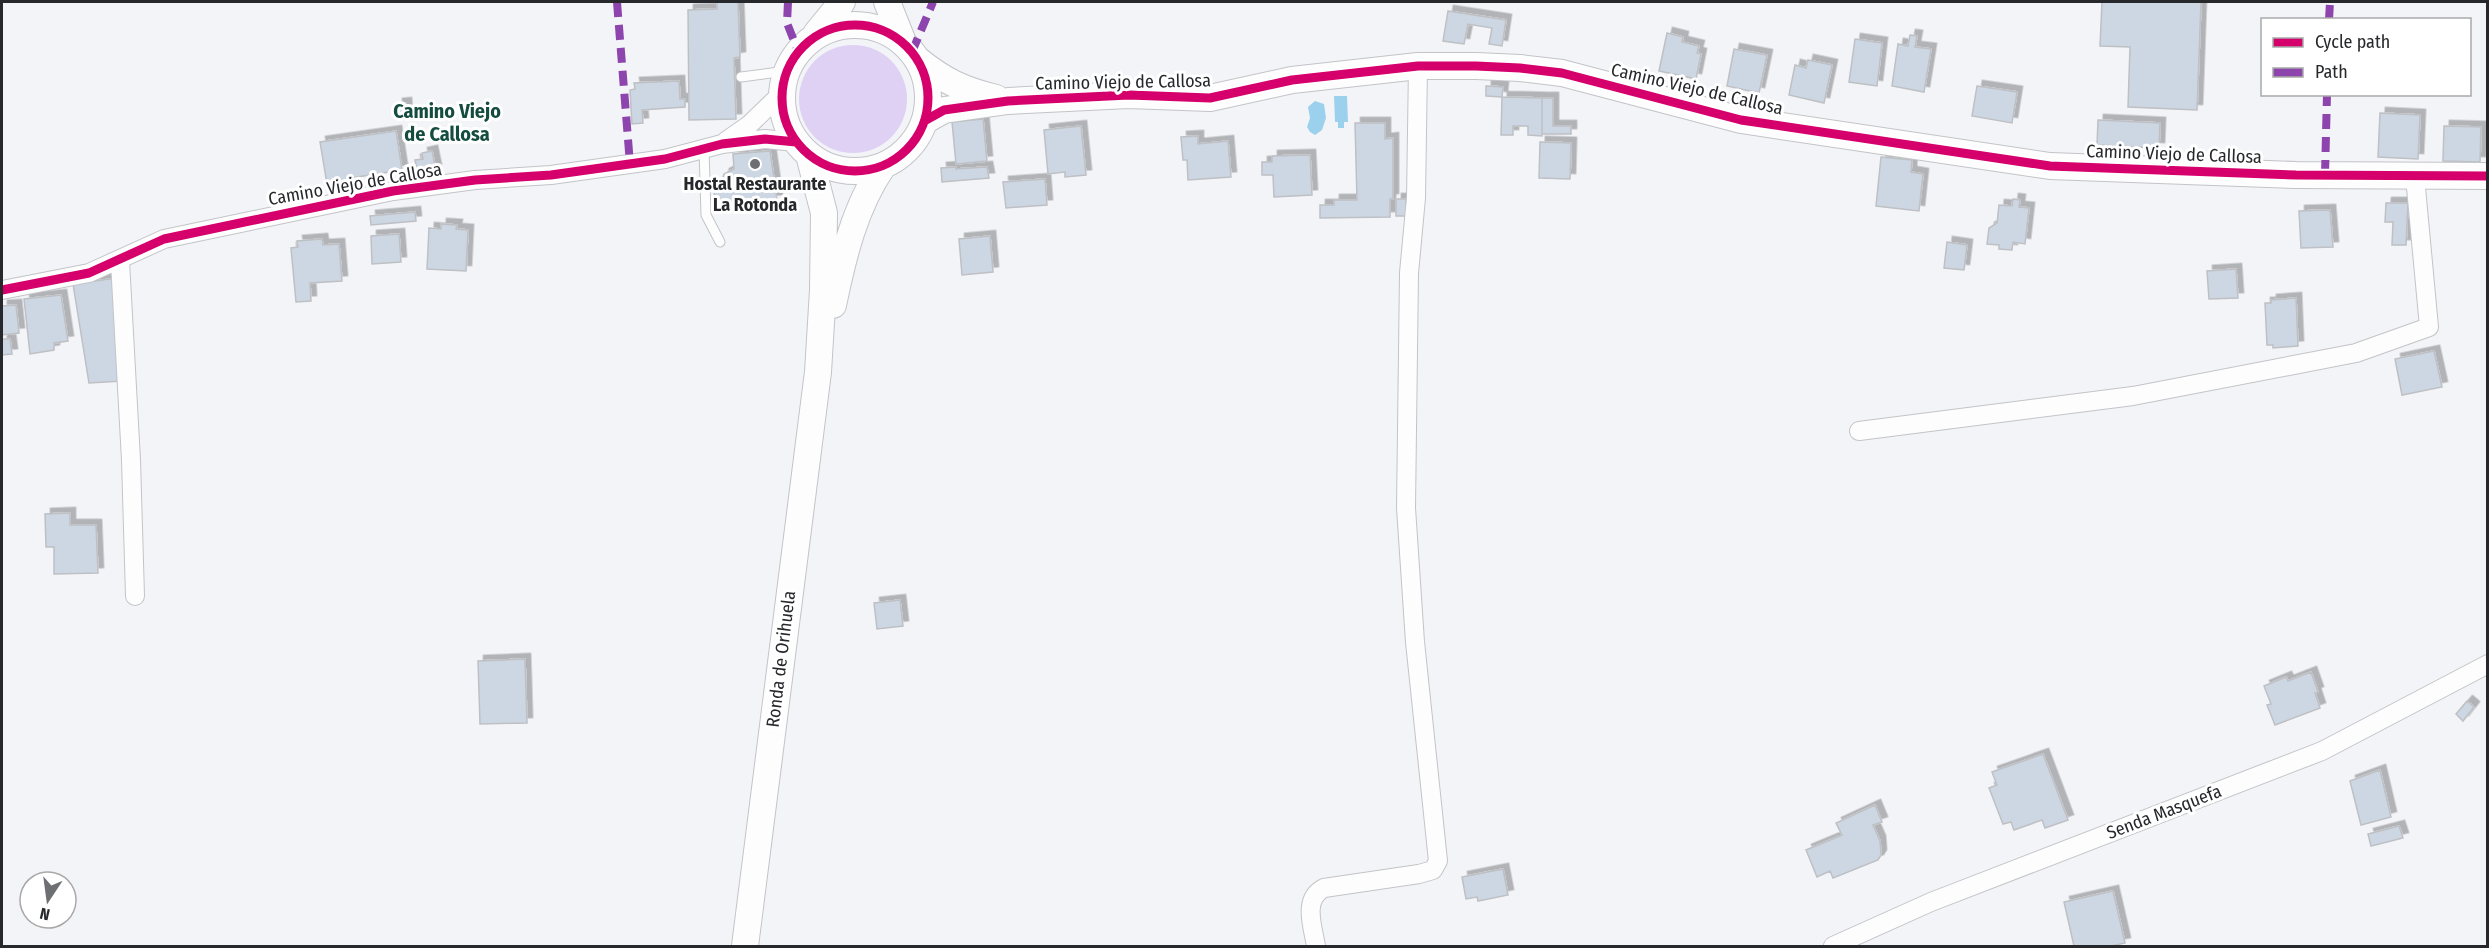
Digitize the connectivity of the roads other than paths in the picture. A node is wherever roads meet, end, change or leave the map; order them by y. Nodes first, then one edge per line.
1 (842, 2) edge
2 (887, 2) edge
3 (816, 35) junction
4 (911, 51) junction
5 (1418, 66) junction
6 (741, 77) dead end
7 (784, 82) junction
8 (1008, 102) junction
9 (926, 120) junction
10 (713, 146) junction
11 (803, 149) junction
12 (883, 166) junction
13 (2487, 176) edge
14 (2415, 177) junction
15 (720, 242) dead end
16 (120, 261) junction
17 (2, 290) edge
18 (818, 372) junction
19 (1859, 431) dead end
20 (135, 596) dead end
21 (2487, 664) edge
22 (745, 946) edge
23 (1316, 946) edge
24 (1833, 946) edge

1 - 3 street
2 - 4 street, Ronda de Orihuela
3 - 4 street
3 - 7 street
4 - 8 street
4 - 9 street, Ronda de Orihuela
5 - 8 street, Camino Viejo de Callosa
5 - 14 street, Camino Viejo de Callosa
5 - 23 street
6 - 7 lane
7 - 10 street
7 - 11 street, Ronda de Orihuela
8 - 9 street
9 - 12 street, Ronda de Orihuela
10 - 11 street
10 - 15 lane
10 - 16 street, Camino Viejo de Callosa
11 - 12 street, Ronda de Orihuela
11 - 18 street, Ronda de Orihuela
12 - 18 street, Ronda de Orihuela
13 - 14 street, Camino Viejo de Callosa
14 - 19 street
16 - 17 street, Camino Viejo de Callosa
16 - 20 street
18 - 22 street, Ronda de Orihuela
21 - 24 street, Senda Masquefa

